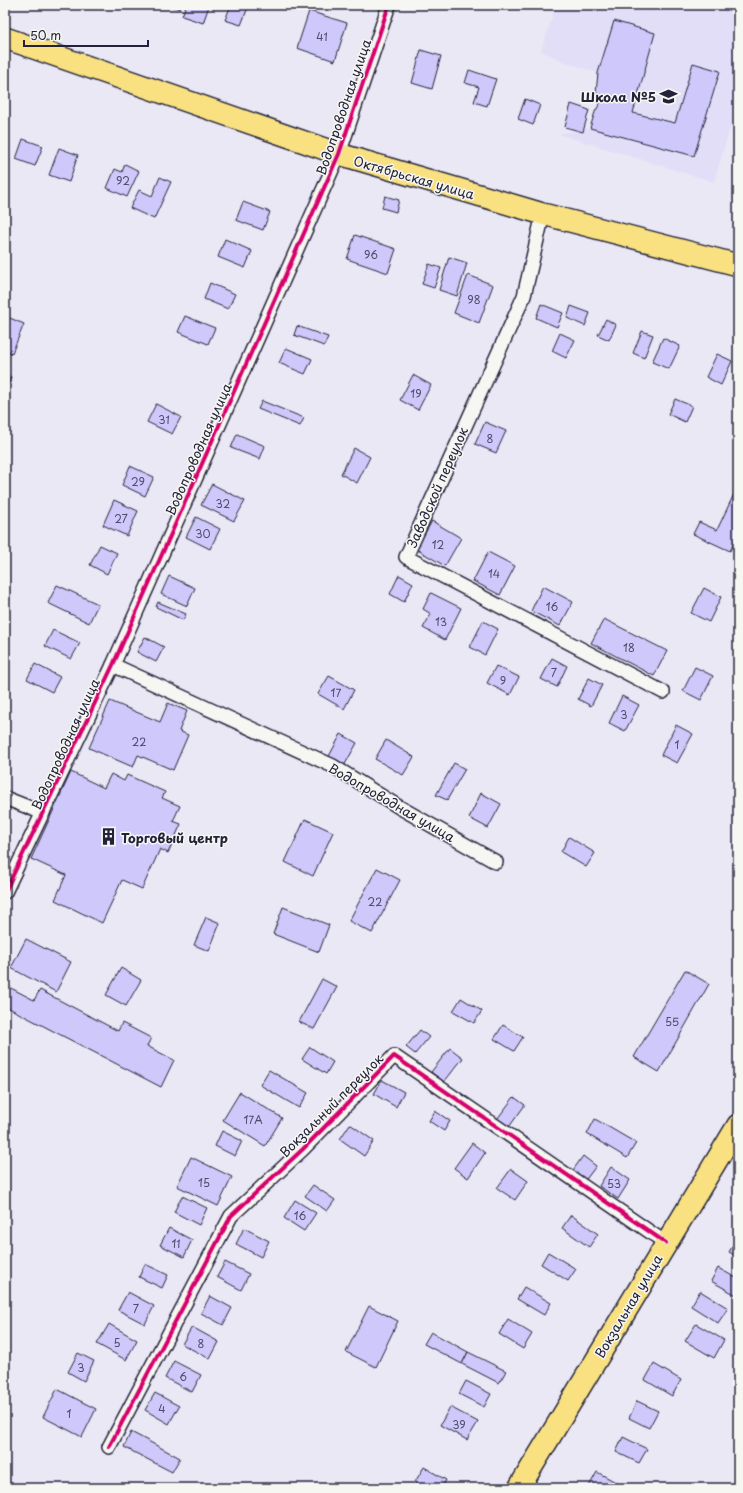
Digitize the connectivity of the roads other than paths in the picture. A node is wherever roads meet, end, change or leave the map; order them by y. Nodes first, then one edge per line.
1 (389, 5) edge
2 (5, 38) edge
3 (339, 154) junction
4 (543, 214) junction
5 (738, 265) edge
6 (113, 665) junction
7 (663, 692) dead end
8 (5, 798) edge
9 (43, 813) junction
10 (496, 862) dead end
11 (5, 892) edge
12 (738, 1125) edge
13 (666, 1243) junction
14 (109, 1447) dead end
15 (519, 1488) edge

1 - 3 street, Водопроводная улица
2 - 3 main road, Октябрьская улица
3 - 4 main road, Октябрьская улица
3 - 6 street, Водопроводная улица
4 - 5 main road, Октябрьская улица
4 - 7 street, Заводской переулок
6 - 9 street, Водопроводная улица
6 - 10 street, Водопроводная улица
8 - 9 street
9 - 11 street, Водопроводная улица
12 - 13 main road, Вокзальная улица
13 - 14 street, Вокзальный переулок
13 - 15 main road, Вокзальная улица

